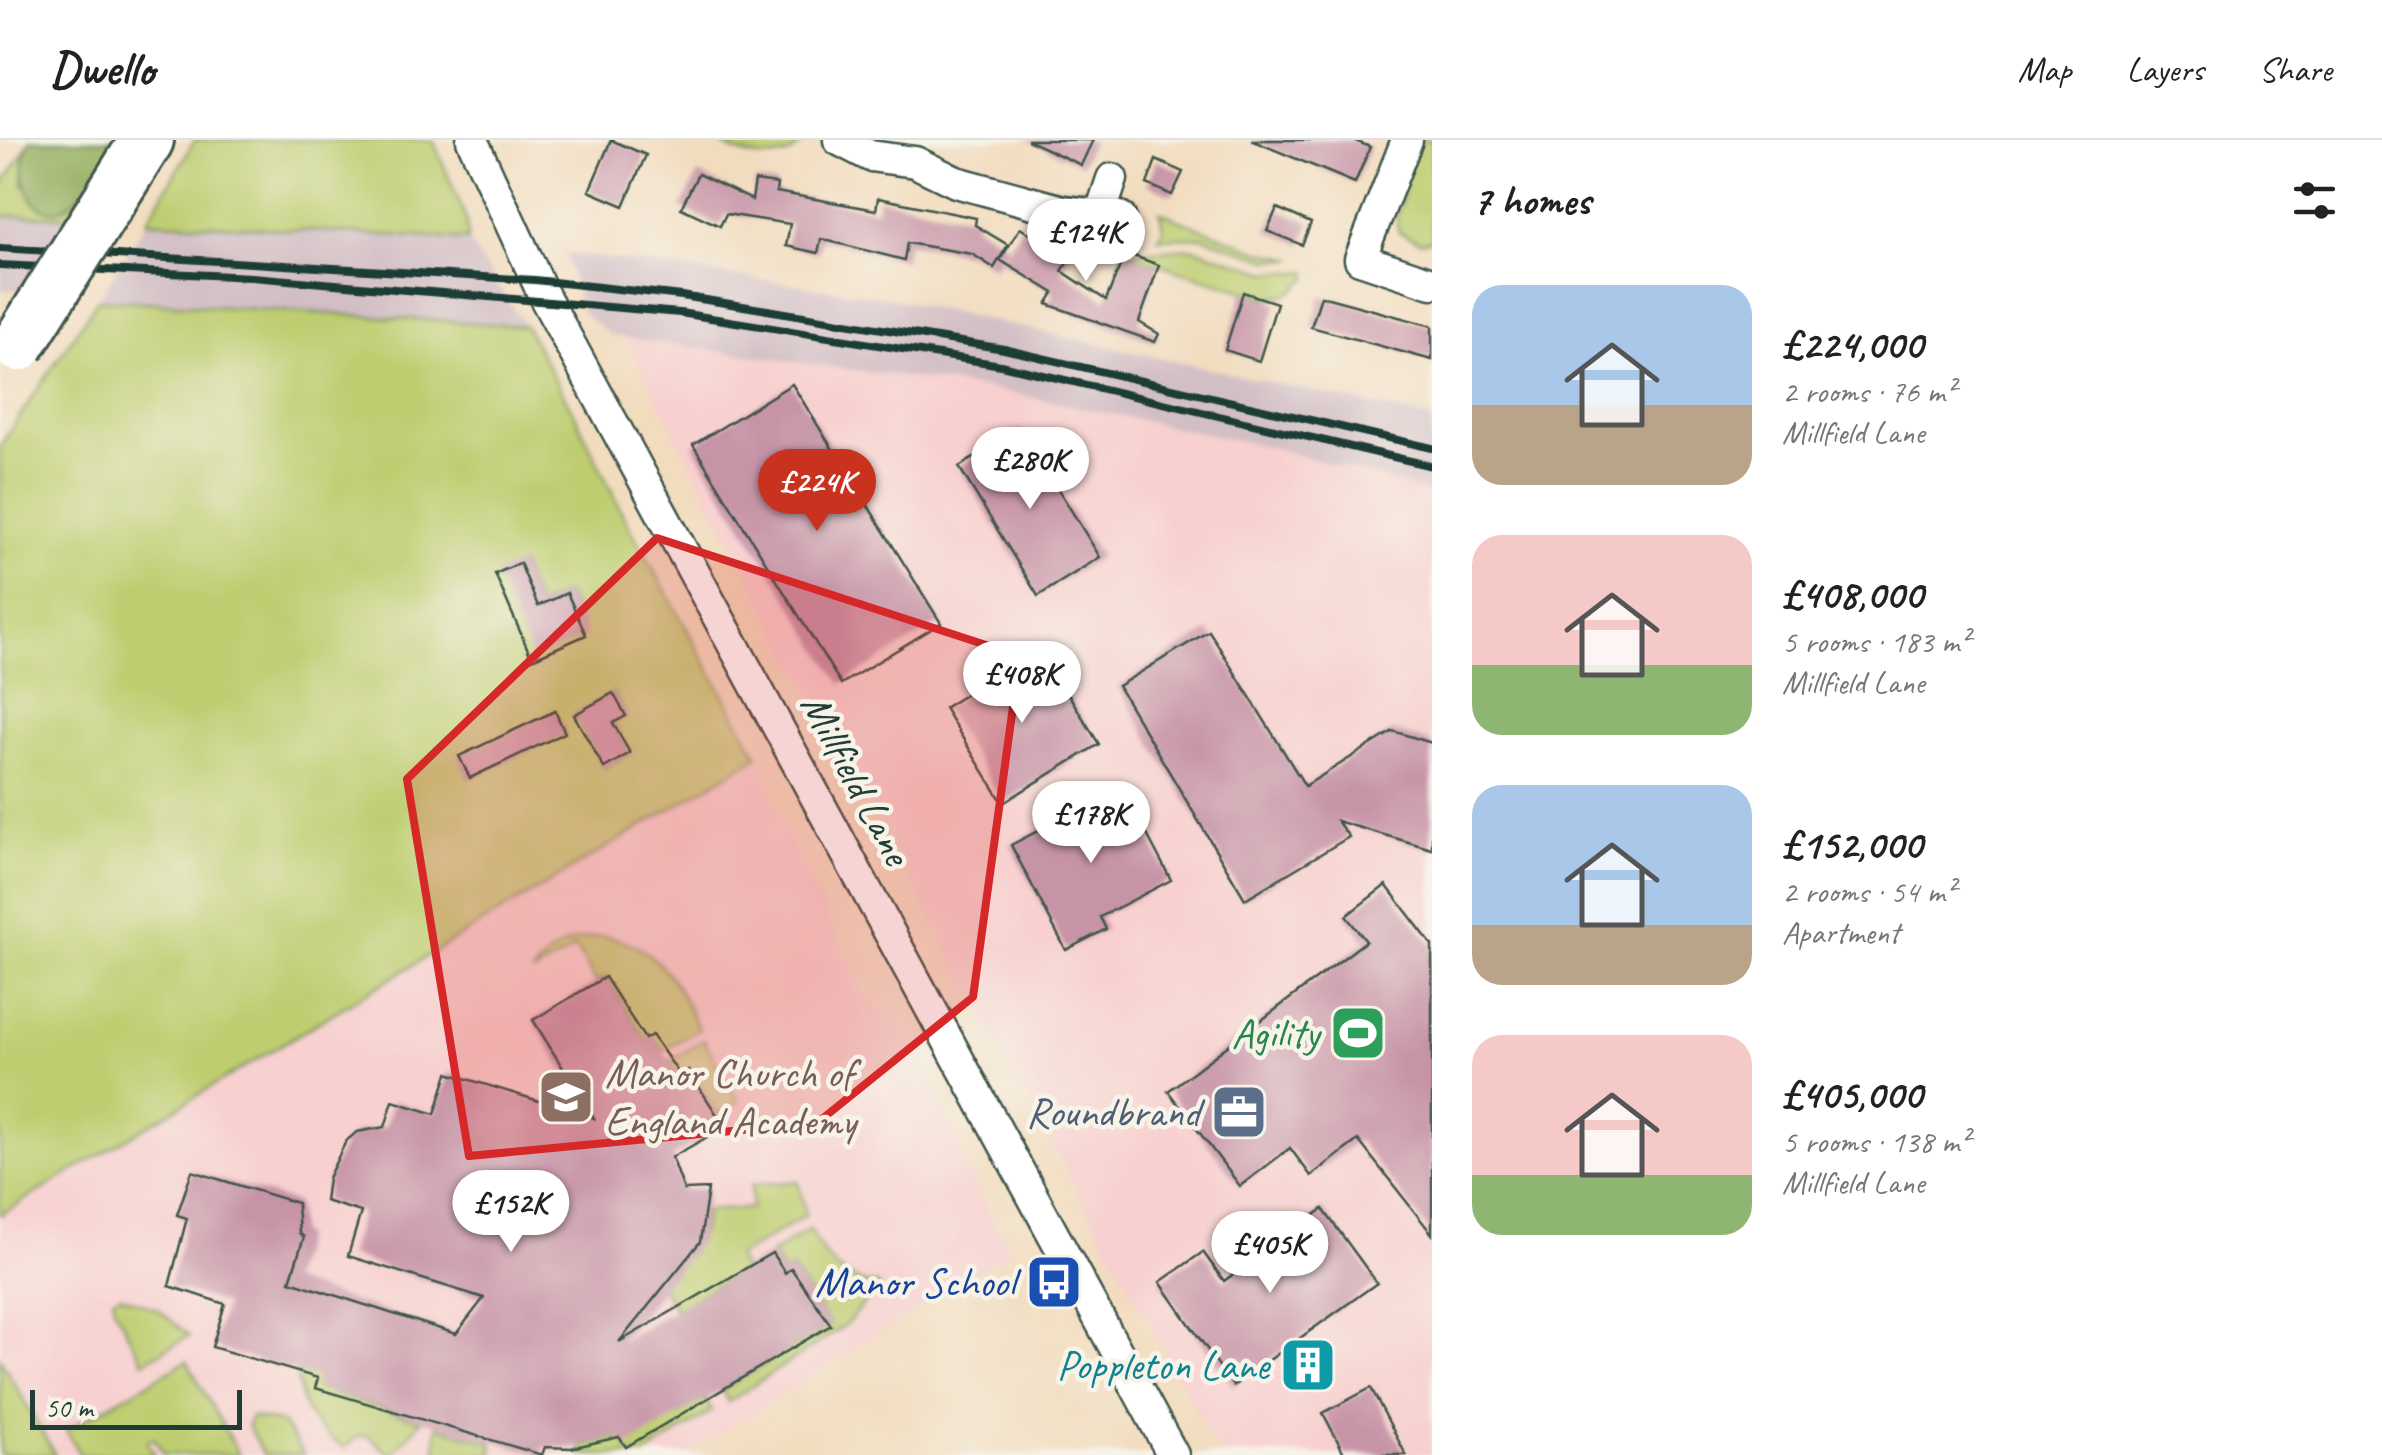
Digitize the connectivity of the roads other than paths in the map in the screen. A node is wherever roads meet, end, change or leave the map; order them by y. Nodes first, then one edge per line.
1 (147, 140) edge
2 (472, 140) edge
3 (840, 140) edge
4 (1407, 140) edge
5 (1112, 179) dead end
6 (1432, 283) edge
7 (9, 359) edge
8 (1174, 1455) edge

1 - 7 highway, bridge
2 - 8 street, Millfield Lane
3 - 5 street
4 - 6 street

